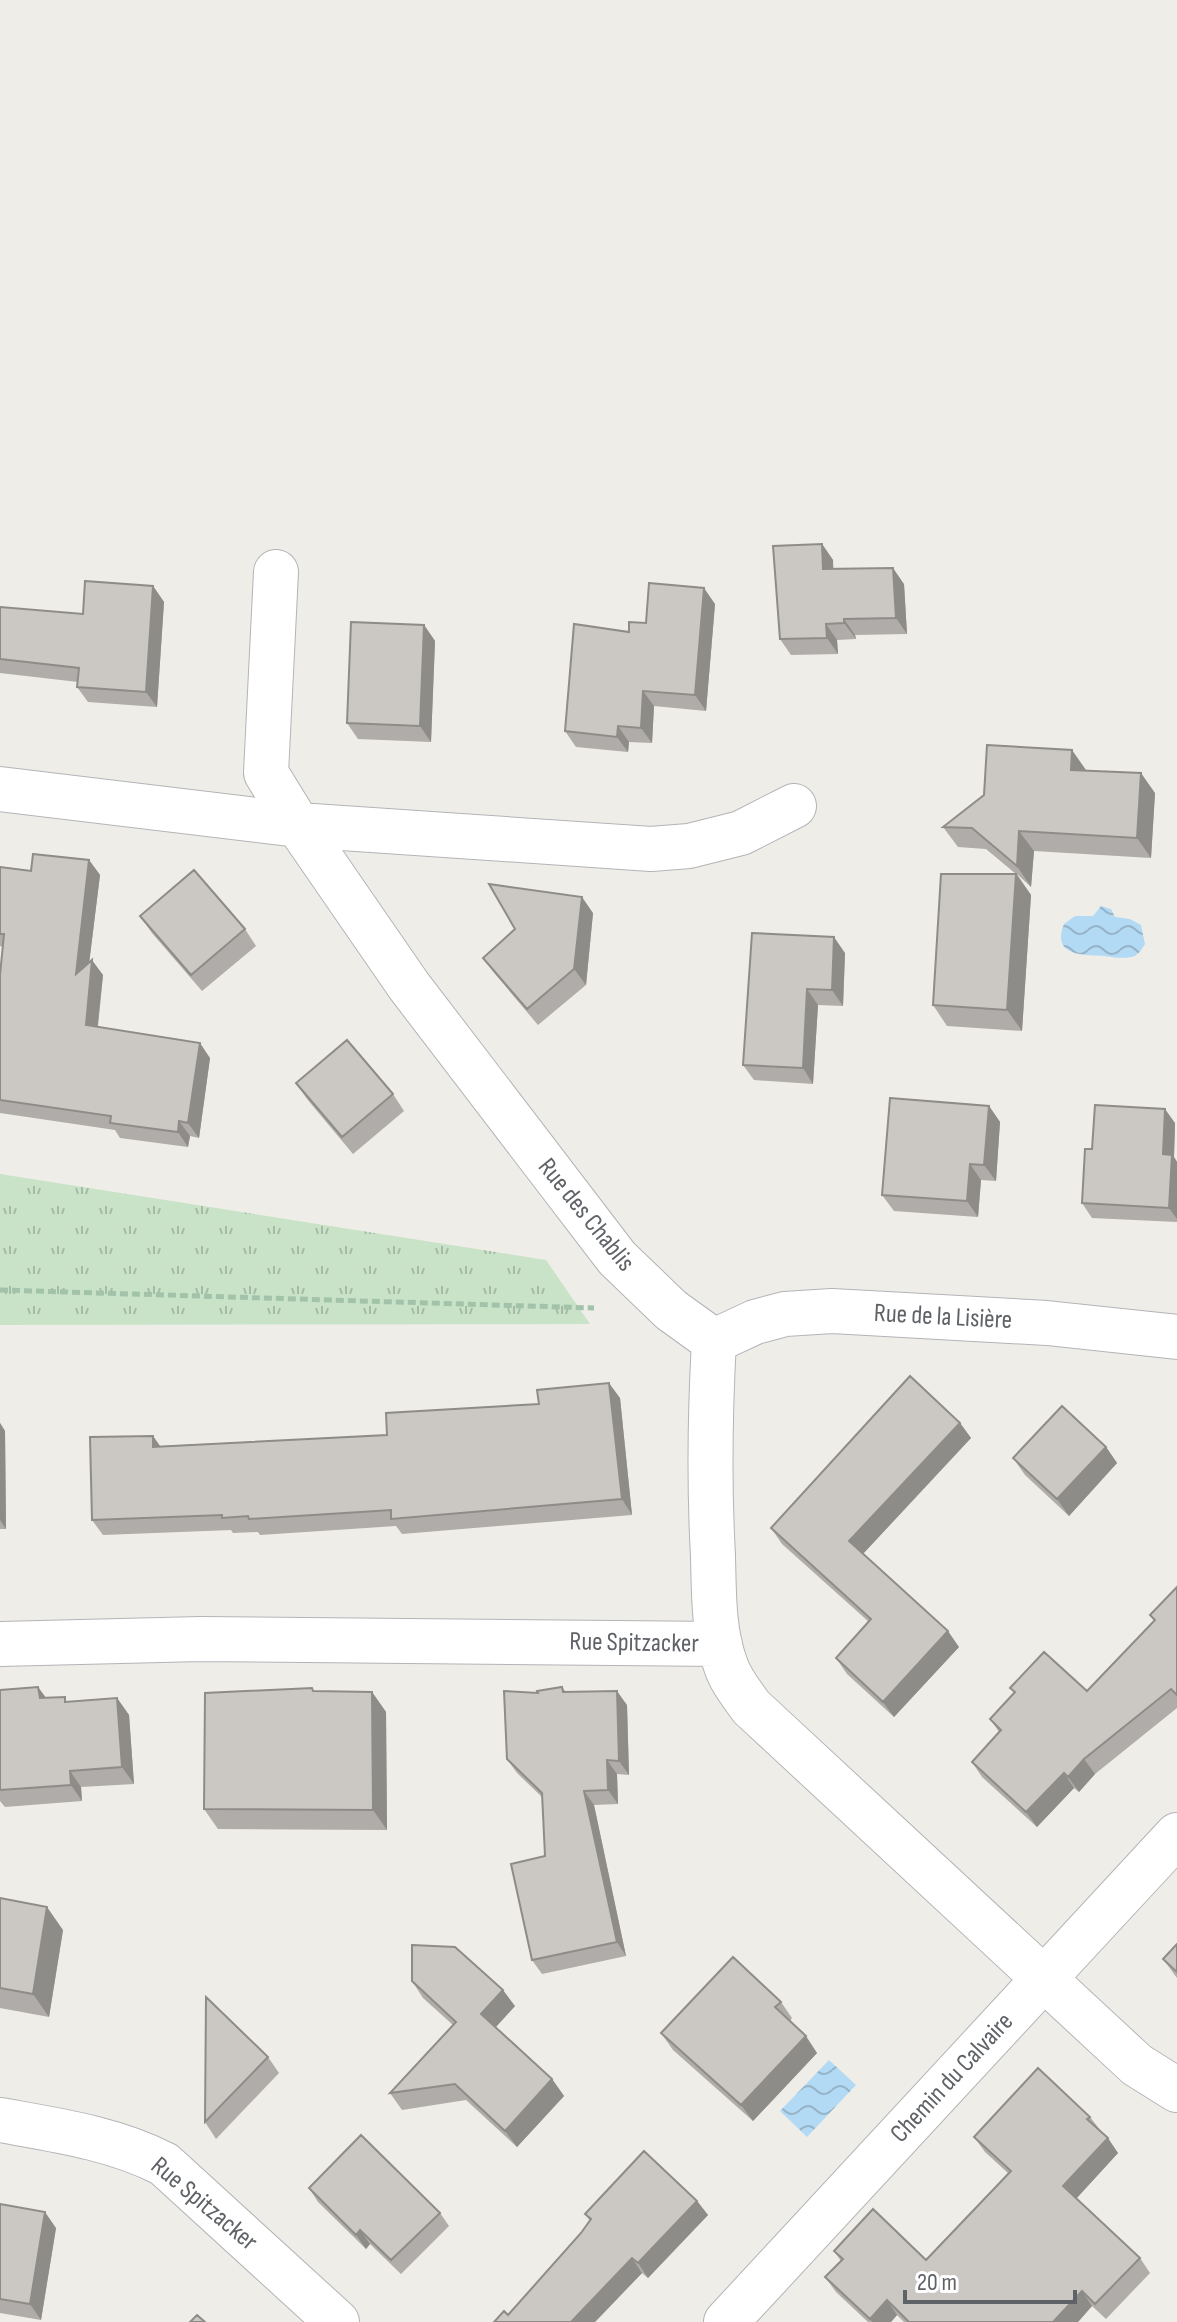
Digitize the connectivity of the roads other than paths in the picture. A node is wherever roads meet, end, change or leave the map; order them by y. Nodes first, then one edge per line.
1 (276, 572) dead end
2 (0, 789) edge
3 (794, 806) dead end
4 (298, 825) junction
5 (1177, 1337) edge
6 (714, 1341) junction
7 (0, 1644) edge
8 (720, 1644) junction
9 (1177, 1835) edge
10 (1043, 1980) junction
11 (1177, 2090) edge
12 (0, 2120) edge
13 (337, 2322) edge
14 (726, 2322) edge

1 - 4 street, Rue des Chablis
2 - 4 street
3 - 4 street
4 - 6 street, Rue des Chablis
5 - 6 street, Rue de la Lisière
6 - 8 street
7 - 8 street, Rue Spitzacker
8 - 10 street, Rue Spitzacker
9 - 10 street, Chemin du Calvaire
10 - 11 street, Rue Spitzacker
10 - 14 street, Chemin du Calvaire
12 - 13 street, Rue Spitzacker

